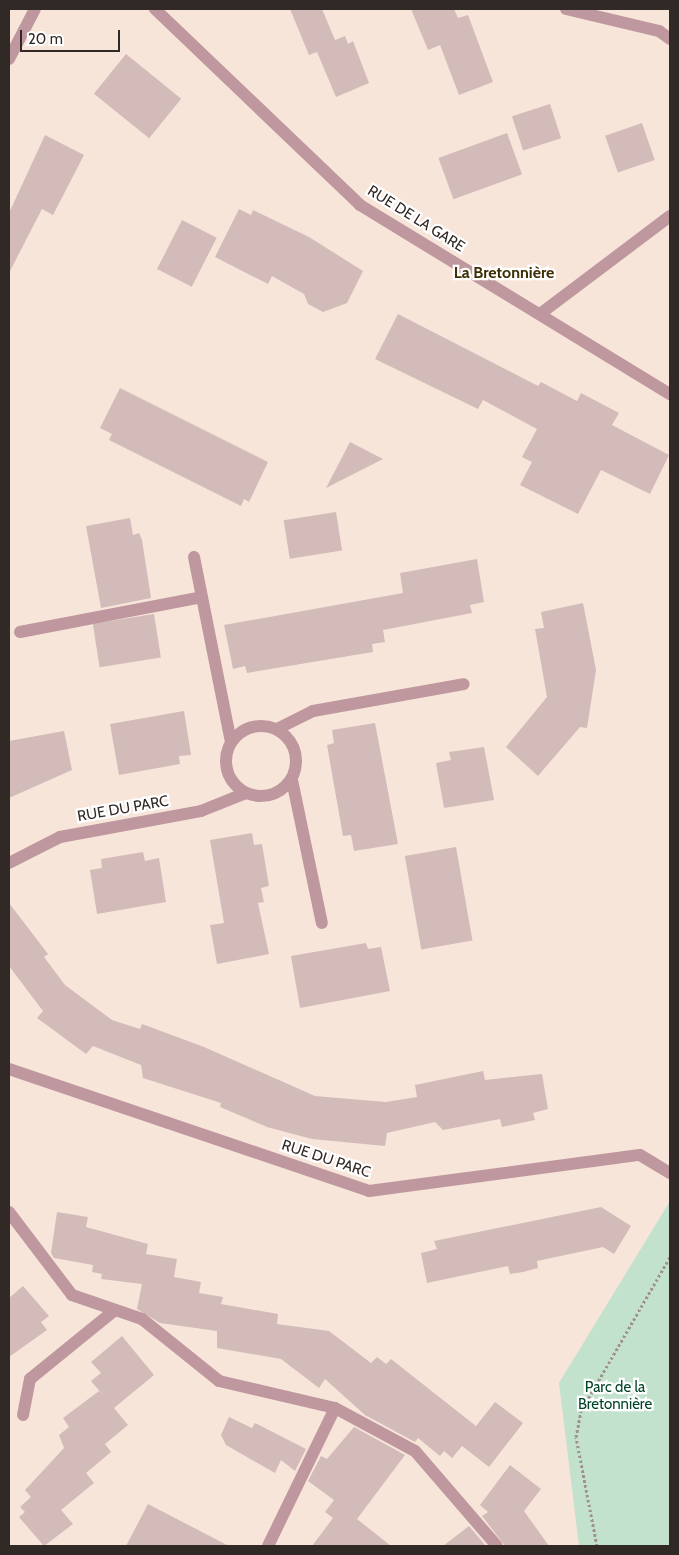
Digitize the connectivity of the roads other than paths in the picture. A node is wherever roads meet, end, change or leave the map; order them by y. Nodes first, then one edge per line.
1 (35, 9) edge
2 (155, 9) edge
3 (566, 9) edge
4 (670, 39) edge
5 (9, 59) edge
6 (670, 216) edge
7 (540, 314) junction
8 (670, 394) edge
9 (194, 557) dead end
10 (202, 598) junction
11 (20, 632) dead end
12 (464, 684) dead end
13 (277, 730) junction
14 (231, 742) junction
15 (292, 780) junction
16 (246, 793) junction
17 (9, 863) edge
18 (322, 923) dead end
19 (9, 1072) edge
20 (670, 1173) edge
21 (9, 1212) edge
22 (115, 1310) junction
23 (335, 1408) junction
24 (23, 1415) dead end
25 (268, 1546) edge
26 (497, 1546) edge

1 - 5 street
2 - 7 street, RUE DE LA GARE
3 - 4 street
6 - 7 street
7 - 8 street, RUE DE LA GARE
9 - 10 street
10 - 11 street
10 - 14 street
12 - 13 street
13 - 14 street
13 - 15 street
14 - 16 street
15 - 16 street, RUE DU PARC
15 - 18 street
16 - 17 street, RUE DU PARC
19 - 20 street, RUE DU PARC
21 - 22 street
22 - 23 street
22 - 24 street
23 - 25 street
23 - 26 street

